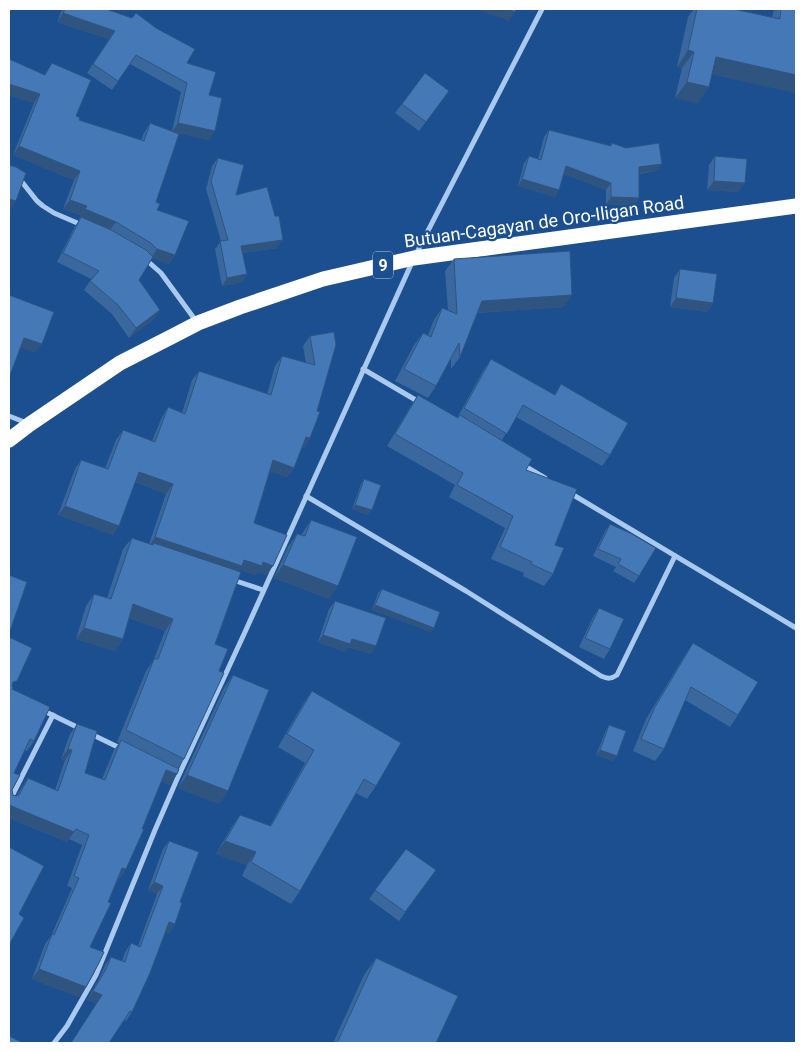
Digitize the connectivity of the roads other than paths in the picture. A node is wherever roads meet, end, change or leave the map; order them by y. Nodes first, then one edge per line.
1 (542, 9) edge
2 (9, 175) edge
3 (796, 206) edge
4 (90, 228) edge
5 (142, 256) edge
6 (414, 258) junction
7 (198, 323) junction
8 (364, 369) junction
9 (420, 403) edge
10 (9, 416) edge
11 (30, 424) junction
12 (9, 440) edge
13 (518, 462) edge
14 (551, 482) edge
15 (568, 492) edge
16 (306, 496) junction
17 (675, 556) junction
18 (228, 578) edge
19 (263, 590) junction
20 (796, 628) edge
21 (36, 707) edge
22 (53, 715) junction
23 (125, 751) edge
24 (169, 773) edge
25 (178, 777) junction
26 (9, 802) edge
27 (54, 1043) edge

1 - 6 street
2 - 4 street
3 - 6 highway, Butuan-Cagayan de Oro-Iligan Road / 9
5 - 7 street
6 - 7 highway, Butuan-Cagayan de Oro-Iligan Road / 9
6 - 8 street
7 - 11 highway, Butuan-Cagayan de Oro-Iligan Road / 9
8 - 9 street
8 - 16 street
10 - 11 street
11 - 12 highway, Butuan-Cagayan de Oro-Iligan Road / 9
13 - 14 street
15 - 17 street
16 - 17 street
16 - 19 street
17 - 20 street
18 - 19 street
19 - 25 street
21 - 22 street
22 - 23 street
22 - 26 street
24 - 25 street
25 - 27 street

